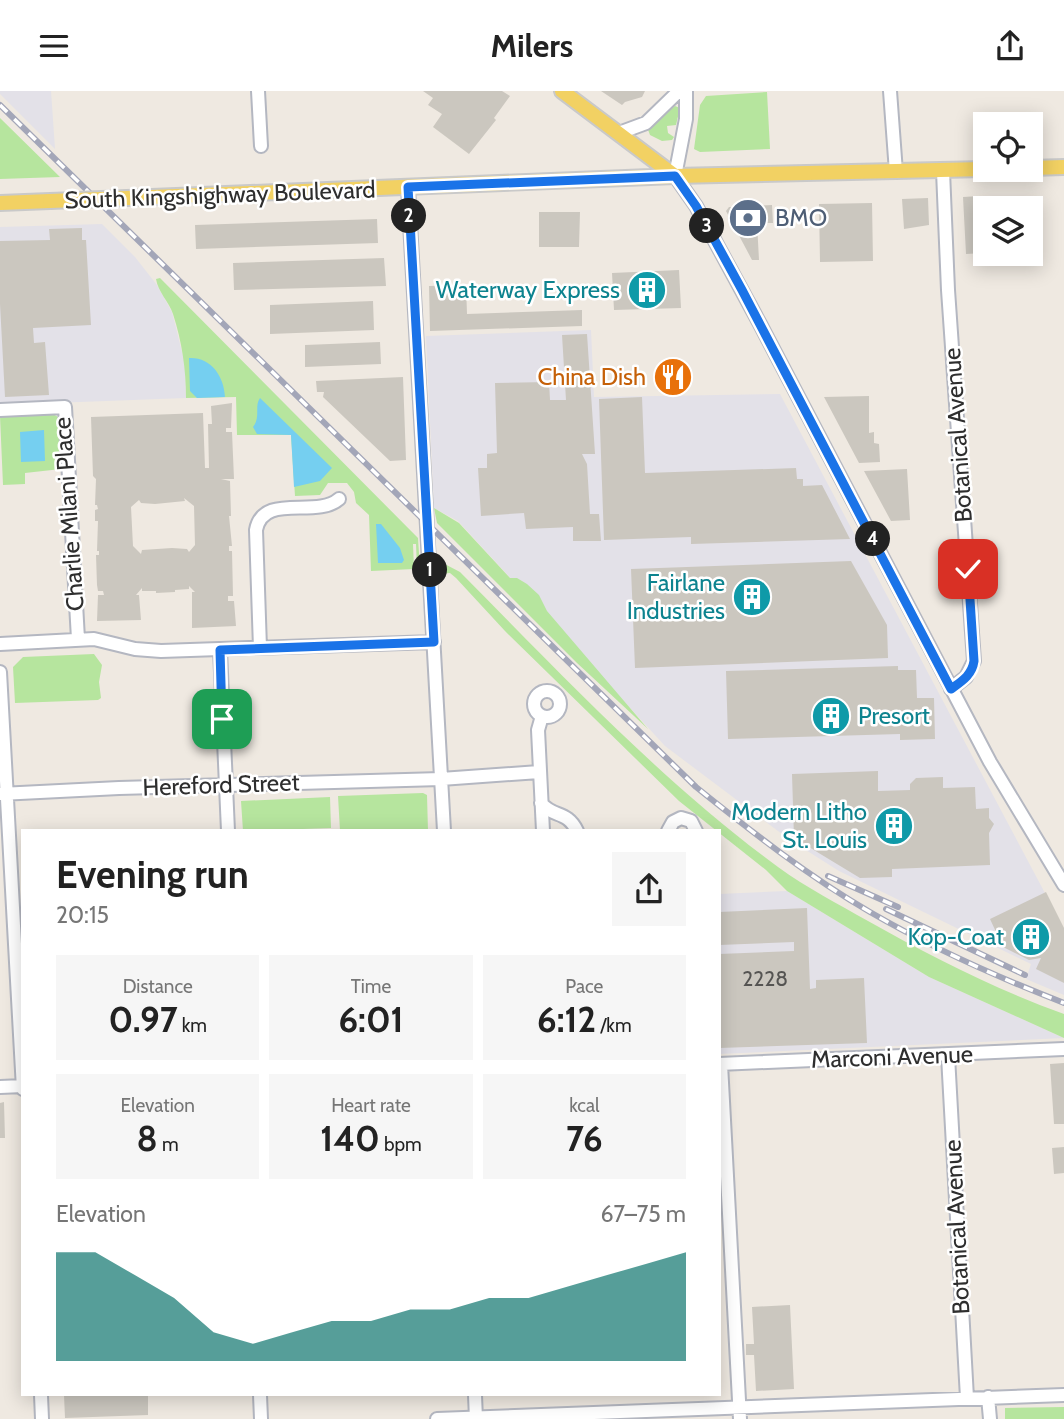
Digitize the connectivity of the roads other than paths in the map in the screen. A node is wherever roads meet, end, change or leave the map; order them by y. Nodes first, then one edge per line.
1 (258, 91) edge
2 (562, 91) edge
3 (679, 91) edge
4 (686, 91) edge
5 (890, 91) edge
6 (619, 132) junction
7 (261, 146) dead end
8 (1064, 167) edge
9 (1043, 168) edge
10 (973, 170) edge
11 (943, 171) junction
12 (896, 172) junction
13 (675, 176) junction
14 (408, 187) junction
15 (0, 203) edge
16 (0, 411) edge
17 (339, 499) dead end
18 (78, 639) junction
19 (434, 642) junction
20 (0, 644) edge
21 (260, 648) junction
22 (220, 650) junction
23 (0, 672) edge
24 (951, 689) junction
25 (542, 716) dead end
26 (539, 772) junction
27 (441, 779) junction
28 (225, 786) junction
29 (4, 794) edge
30 (541, 803) junction
31 (228, 829) edge
32 (444, 829) edge
33 (542, 829) edge
34 (575, 829) edge
35 (669, 829) edge
36 (695, 829) edge
37 (1064, 885) edge
38 (1064, 1049) edge
39 (21, 1056) edge
40 (948, 1056) junction
41 (721, 1064) edge
42 (721, 1081) edge
43 (0, 1087) edge
44 (21, 1087) edge
45 (1064, 1395) edge
46 (41, 1396) edge
47 (260, 1396) edge
48 (475, 1396) edge
49 (988, 1397) junction
50 (967, 1398) junction
51 (740, 1413) edge
52 (476, 1418) edge
53 (42, 1419) edge
54 (261, 1419) edge
55 (437, 1419) edge
56 (990, 1419) edge

1 - 7 street
2 - 6 main road
3 - 6 street
4 - 13 street
5 - 12 street
6 - 13 main road
8 - 9 main road
10 - 11 main road, South Kingshighway Boulevard
11 - 12 main road, South Kingshighway Boulevard
11 - 24 street, Botanical Avenue
12 - 13 main road, South Kingshighway Boulevard
13 - 14 main road, South Kingshighway Boulevard
13 - 24 street
14 - 15 main road, South Kingshighway Boulevard, bridge
14 - 19 street
16 - 18 street, Charlie Milani Place
17 - 21 street
18 - 20 street
18 - 22 street
19 - 21 street
19 - 27 street
21 - 22 street
22 - 28 street
23 - 29 street
24 - 37 street
25 - 26 street
26 - 27 street, Hereford Street
26 - 30 street
27 - 28 street, Hereford Street
27 - 32 street
28 - 29 street, Hereford Street
28 - 31 street
29 - 39 street
30 - 33 street
30 - 34 street
35 - 36 street
38 - 40 street, Marconi Avenue
40 - 41 street, Marconi Avenue
40 - 50 street, Botanical Avenue
42 - 51 street
43 - 44 street
45 - 49 street
46 - 53 street
47 - 54 street
48 - 52 street
49 - 50 street
49 - 56 street
50 - 51 street
51 - 52 street
52 - 55 street

